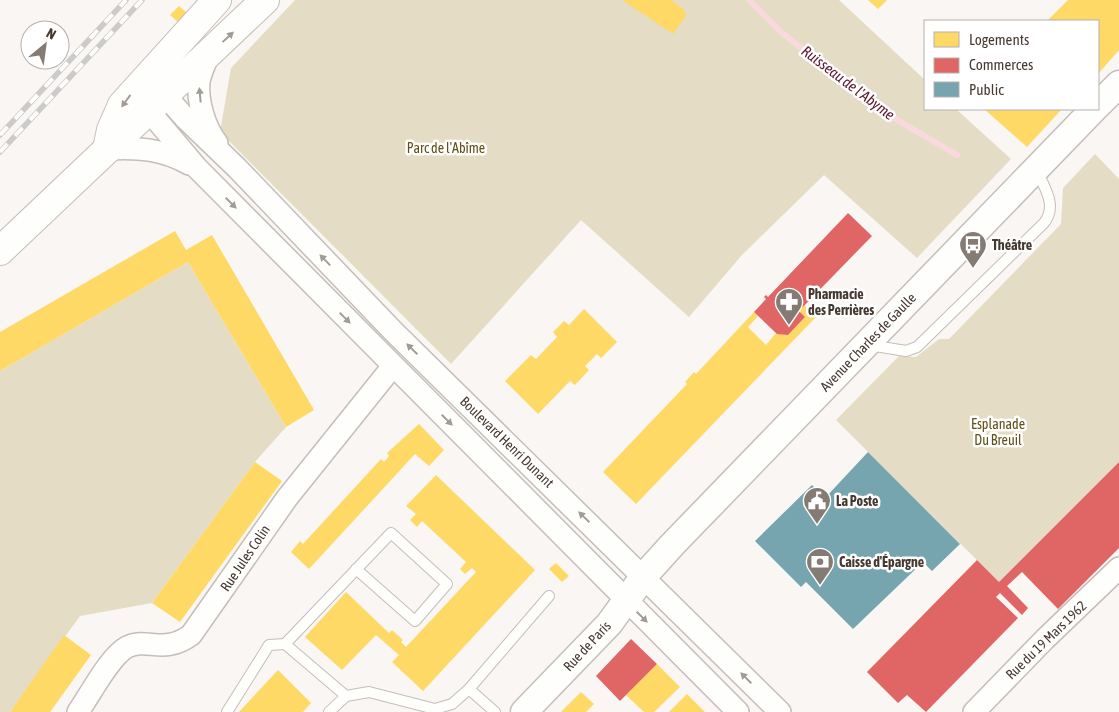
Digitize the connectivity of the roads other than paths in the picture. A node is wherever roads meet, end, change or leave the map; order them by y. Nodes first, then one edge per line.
1 (217, 0) edge
2 (237, 0) edge
3 (266, 0) edge
4 (208, 55) junction
5 (1119, 84) edge
6 (154, 95) junction
7 (1099, 104) edge
8 (1093, 110) edge
9 (108, 149) junction
10 (197, 168) junction
11 (237, 168) junction
12 (1037, 169) junction
13 (0, 251) edge
14 (866, 344) junction
15 (393, 366) junction
16 (1119, 568) edge
17 (356, 570) junction
18 (644, 576) junction
19 (549, 596) dead end
20 (625, 600) junction
21 (285, 644) junction
22 (469, 689) junction
23 (346, 696) junction
24 (78, 712) edge
25 (227, 712) edge
26 (329, 712) edge
27 (494, 712) edge
28 (524, 712) edge
29 (738, 712) edge
30 (780, 712) edge
31 (974, 712) edge

1 - 6 main road
2 - 6 main road
4 -> 3 main road
4 - 6 main road
11 -> 4 street, Boulevard Henri Dunant
5 - 7 street
6 - 9 main road
6 - 10 street, Boulevard Henri Dunant
6 - 11 street, Boulevard Henri Dunant
8 - 12 street, Avenue Charles de Gaulle
9 - 10 street, Boulevard Henri Dunant
9 - 13 main road
10 -> 15 street, Boulevard Henri Dunant
18 -> 11 street, Boulevard Henri Dunant
12 - 14 street, Avenue Charles de Gaulle
12 - 14 lane
14 - 18 street, Avenue Charles de Gaulle
15 -> 20 street, Boulevard Henri Dunant
15 - 24 street, Rue Jules Colin
16 - 31 street, Rue du 19 Mars 1962
17 - 17 lane
17 - 21 lane
18 - 20 street, Rue de Paris
30 -> 18 street, Boulevard Henri Dunant
19 - 22 lane
20 - 28 street, Rue de Paris
20 -> 29 street, Boulevard Henri Dunant
21 - 23 lane
21 - 25 lane
22 - 23 lane
22 - 27 lane
23 - 26 lane

